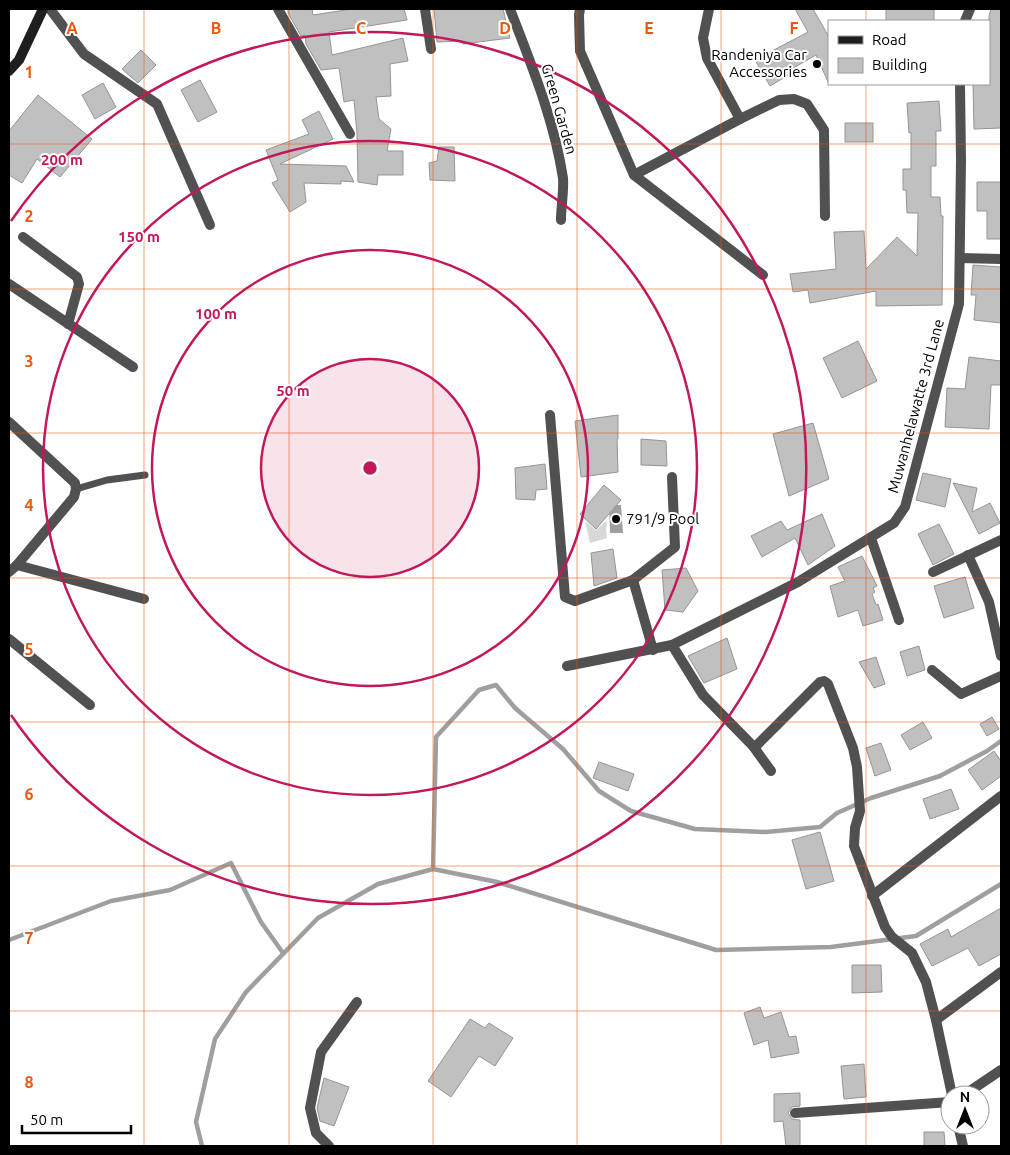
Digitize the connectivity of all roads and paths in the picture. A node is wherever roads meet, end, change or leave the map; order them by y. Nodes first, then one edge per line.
1 (42, 9) edge
2 (50, 9) edge
3 (278, 9) edge
4 (425, 9) edge
5 (510, 9) edge
6 (580, 9) edge
7 (709, 9) edge
8 (431, 49) dead end
9 (9, 71) edge
10 (960, 85) edge
11 (740, 119) junction
12 (350, 134) dead end
13 (634, 175) junction
14 (825, 216) dead end
15 (560, 220) dead end
16 (210, 225) dead end
17 (23, 237) dead end
18 (960, 258) junction
19 (1001, 258) edge
20 (763, 275) dead end
21 (9, 284) edge
22 (68, 324) junction
23 (133, 367) dead end
24 (550, 415) dead end
25 (9, 422) edge
26 (145, 475) dead end
27 (672, 477) dead end
28 (76, 489) junction
29 (872, 538) junction
30 (1001, 540) edge
31 (968, 555) junction
32 (17, 565) junction
33 (9, 572) edge
34 (933, 572) dead end
35 (633, 580) junction
36 (144, 599) dead end
37 (899, 620) dead end
38 (9, 639) edge
39 (672, 645) junction
40 (654, 650) junction
41 (1001, 656) edge
42 (567, 666) dead end
43 (932, 670) dead end
44 (1001, 676) edge
45 (90, 705) dead end
46 (753, 746) junction
47 (771, 771) dead end
48 (1001, 796) edge
49 (872, 896) junction
50 (1001, 972) edge
51 (358, 1002) dead end
52 (936, 1020) junction
53 (1001, 1070) edge
54 (950, 1085) edge
55 (979, 1085) edge
56 (940, 1103) edge
57 (795, 1113) dead end
58 (329, 1146) edge

1 - 9 street
2 - 16 street
3 - 12 street
4 - 8 street
5 - 15 street, Green Garden
6 - 13 street
7 - 11 street
10 - 18 street, Muwanhelawatte 3rd Lane
11 - 13 street
11 - 14 street
13 - 20 street
17 - 22 street
18 - 19 street
18 - 29 street, Muwanhelawatte 3rd Lane
21 - 22 street
22 - 23 street
24 - 35 street
25 - 28 street
26 - 28 lane
27 - 35 street
28 - 32 street
29 - 37 street
29 - 39 street, Muwanhelawatte 3rd Lane
30 - 31 street
31 - 34 street
31 - 41 street
32 - 33 street
32 - 36 street
35 - 40 street
38 - 45 street
39 - 40 street, Muwanhelawatte 3rd Lane
39 - 46 street
40 - 42 street, Muwanhelawatte 3rd Lane
43 - 44 street
46 - 47 street
46 - 49 street
48 - 49 street
49 - 52 street
50 - 52 street
51 - 58 street
52 - 54 street
53 - 55 street
56 - 57 street

